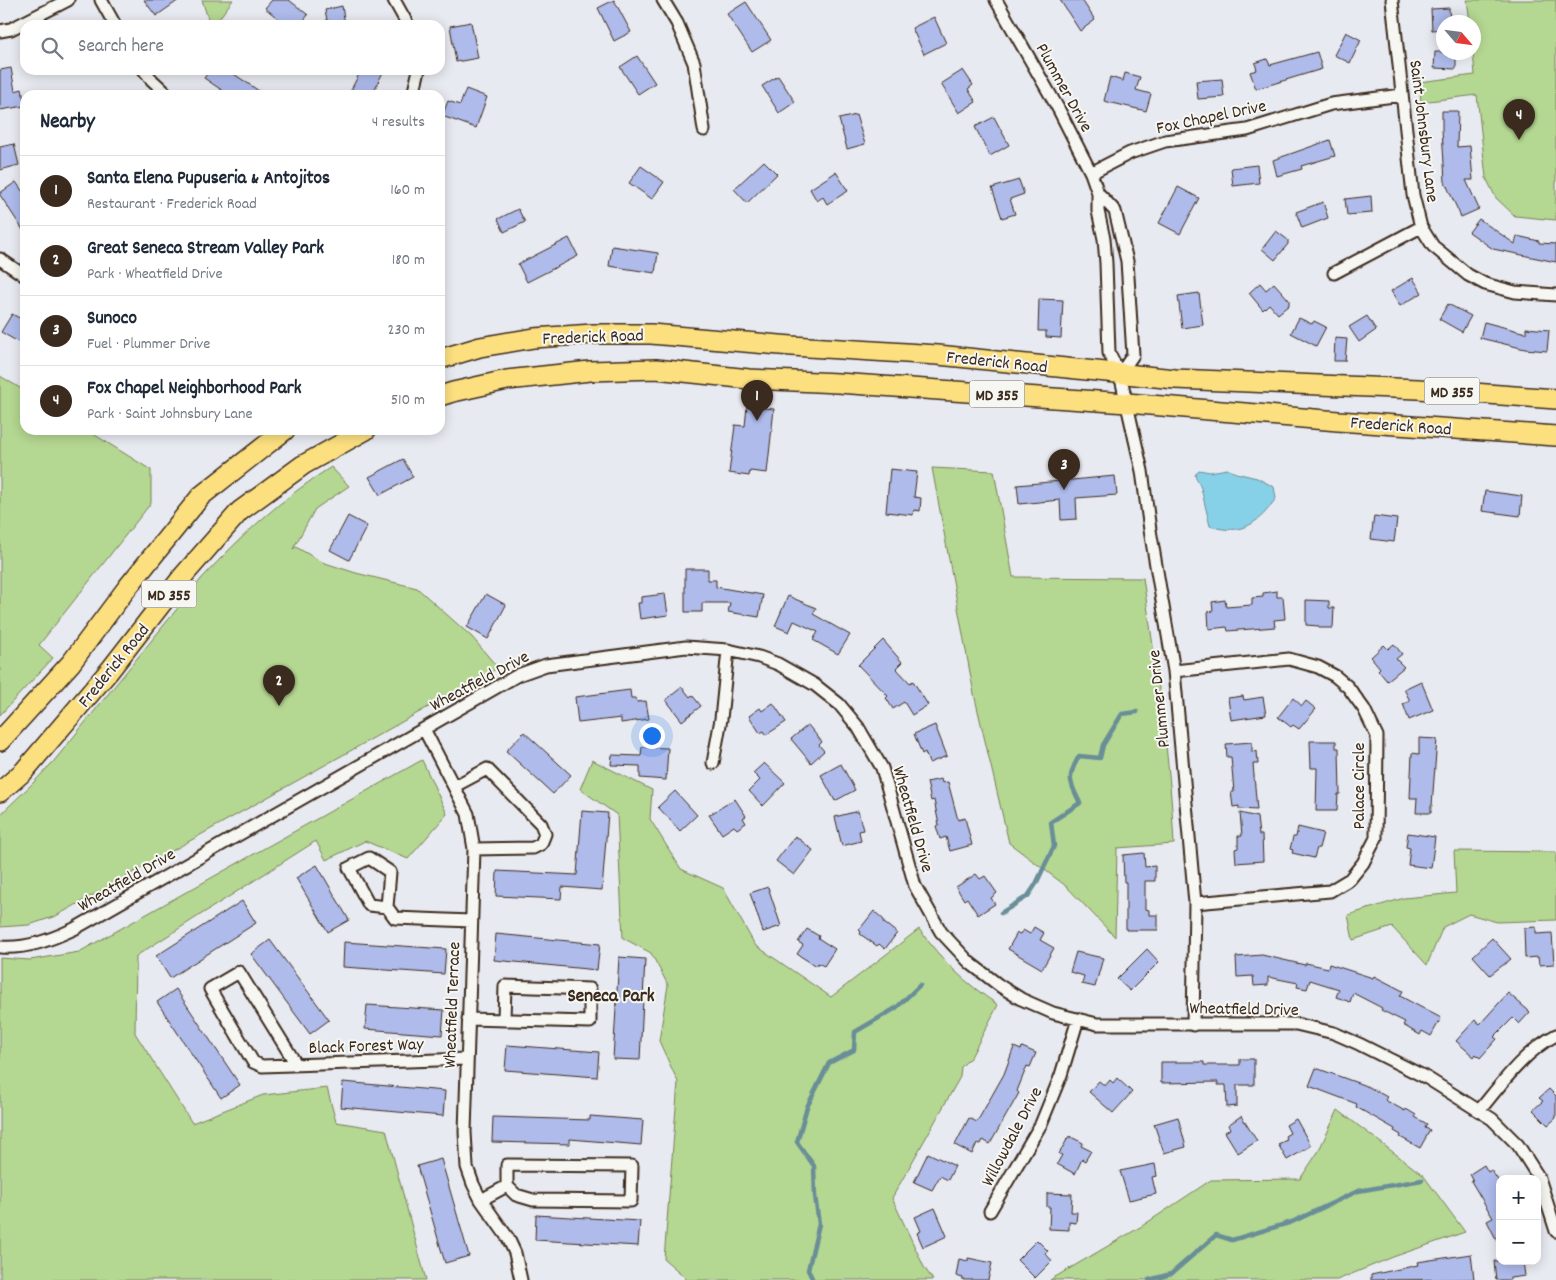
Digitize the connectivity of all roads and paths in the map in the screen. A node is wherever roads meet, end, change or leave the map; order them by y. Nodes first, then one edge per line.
1 (68, 0) edge
2 (101, 0) edge
3 (394, 0) edge
4 (663, 0) edge
5 (996, 0) edge
6 (1392, 0) edge
7 (29, 20) edge
8 (112, 20) edge
9 (405, 20) edge
10 (20, 24) edge
11 (0, 31) edge
12 (148, 75) edge
13 (418, 75) edge
14 (163, 90) edge
15 (414, 90) edge
16 (1402, 95) junction
17 (704, 130) dead end
18 (1091, 173) junction
19 (1098, 193) junction
20 (1421, 227) junction
21 (0, 259) edge
22 (20, 273) edge
23 (1334, 273) dead end
24 (1556, 295) edge
25 (445, 357) edge
26 (1120, 374) junction
27 (445, 395) edge
28 (1556, 399) edge
29 (1128, 403) junction
30 (279, 435) edge
31 (357, 435) edge
32 (1556, 436) edge
33 (728, 650) junction
34 (1174, 671) junction
35 (424, 729) junction
36 (4, 738) edge
37 (713, 762) dead end
38 (455, 786) junction
39 (0, 792) edge
40 (474, 848) junction
41 (1195, 903) junction
42 (387, 907) junction
43 (471, 921) junction
44 (0, 947) edge
45 (468, 1018) junction
46 (1078, 1019) junction
47 (504, 1020) junction
48 (1193, 1025) junction
49 (1556, 1035) edge
50 (467, 1059) junction
51 (296, 1064) junction
52 (1480, 1111) junction
53 (507, 1186) junction
54 (481, 1200) junction
55 (990, 1211) dead end
56 (1556, 1231) edge
57 (521, 1280) edge

1 - 7 street
2 - 8 street
3 - 9 street
4 - 17 street
5 - 18 street, Plummer Drive
6 - 16 street, Saint Johnsbury Lane
10 - 11 street
12 - 14 street
13 - 15 street
16 - 18 street, Fox Chapel Drive
16 - 20 street, Saint Johnsbury Lane
18 - 19 street, Plummer Drive
19 - 26 street, Plummer Drive
19 - 26 street, Plummer Drive
20 - 23 street
20 - 24 street, Saint Johnsbury Lane
21 - 22 street
25 - 26 main road, Frederick Road / MD 355
26 - 28 main road, Frederick Road / MD 355
26 - 29 street, Plummer Drive
27 - 29 main road, Frederick Road / MD 355
29 - 32 main road, Frederick Road / MD 355
29 - 34 street, Plummer Drive
30 - 36 main road, Frederick Road / MD 355
31 - 39 main road, Frederick Road / MD 355
33 - 35 street, Wheatfield Drive
33 - 37 street
33 - 46 street, Wheatfield Drive
34 - 41 street, Plummer Drive
34 - 41 street, Palace Circle
35 - 38 street, Wheatfield Terrace
35 - 44 street, Wheatfield Drive
38 - 40 street, Wheatfield Terrace
38 - 40 street
40 - 43 street, Wheatfield Terrace
41 - 48 street, Plummer Drive
42 - 42 street
42 - 43 street
43 - 45 street, Wheatfield Terrace
45 - 47 street
45 - 50 street, Wheatfield Terrace
46 - 48 street, Wheatfield Drive
46 - 55 street, Willowdale Drive
47 - 47 street
48 - 52 street, Wheatfield Drive
49 - 52 street
50 - 51 street, Black Forest Way
50 - 54 street, Wheatfield Terrace
51 - 51 street, Black Forest Way
52 - 56 street, Wheatfield Drive
53 - 53 street
53 - 54 street
54 - 57 street, Wheatfield Terrace

